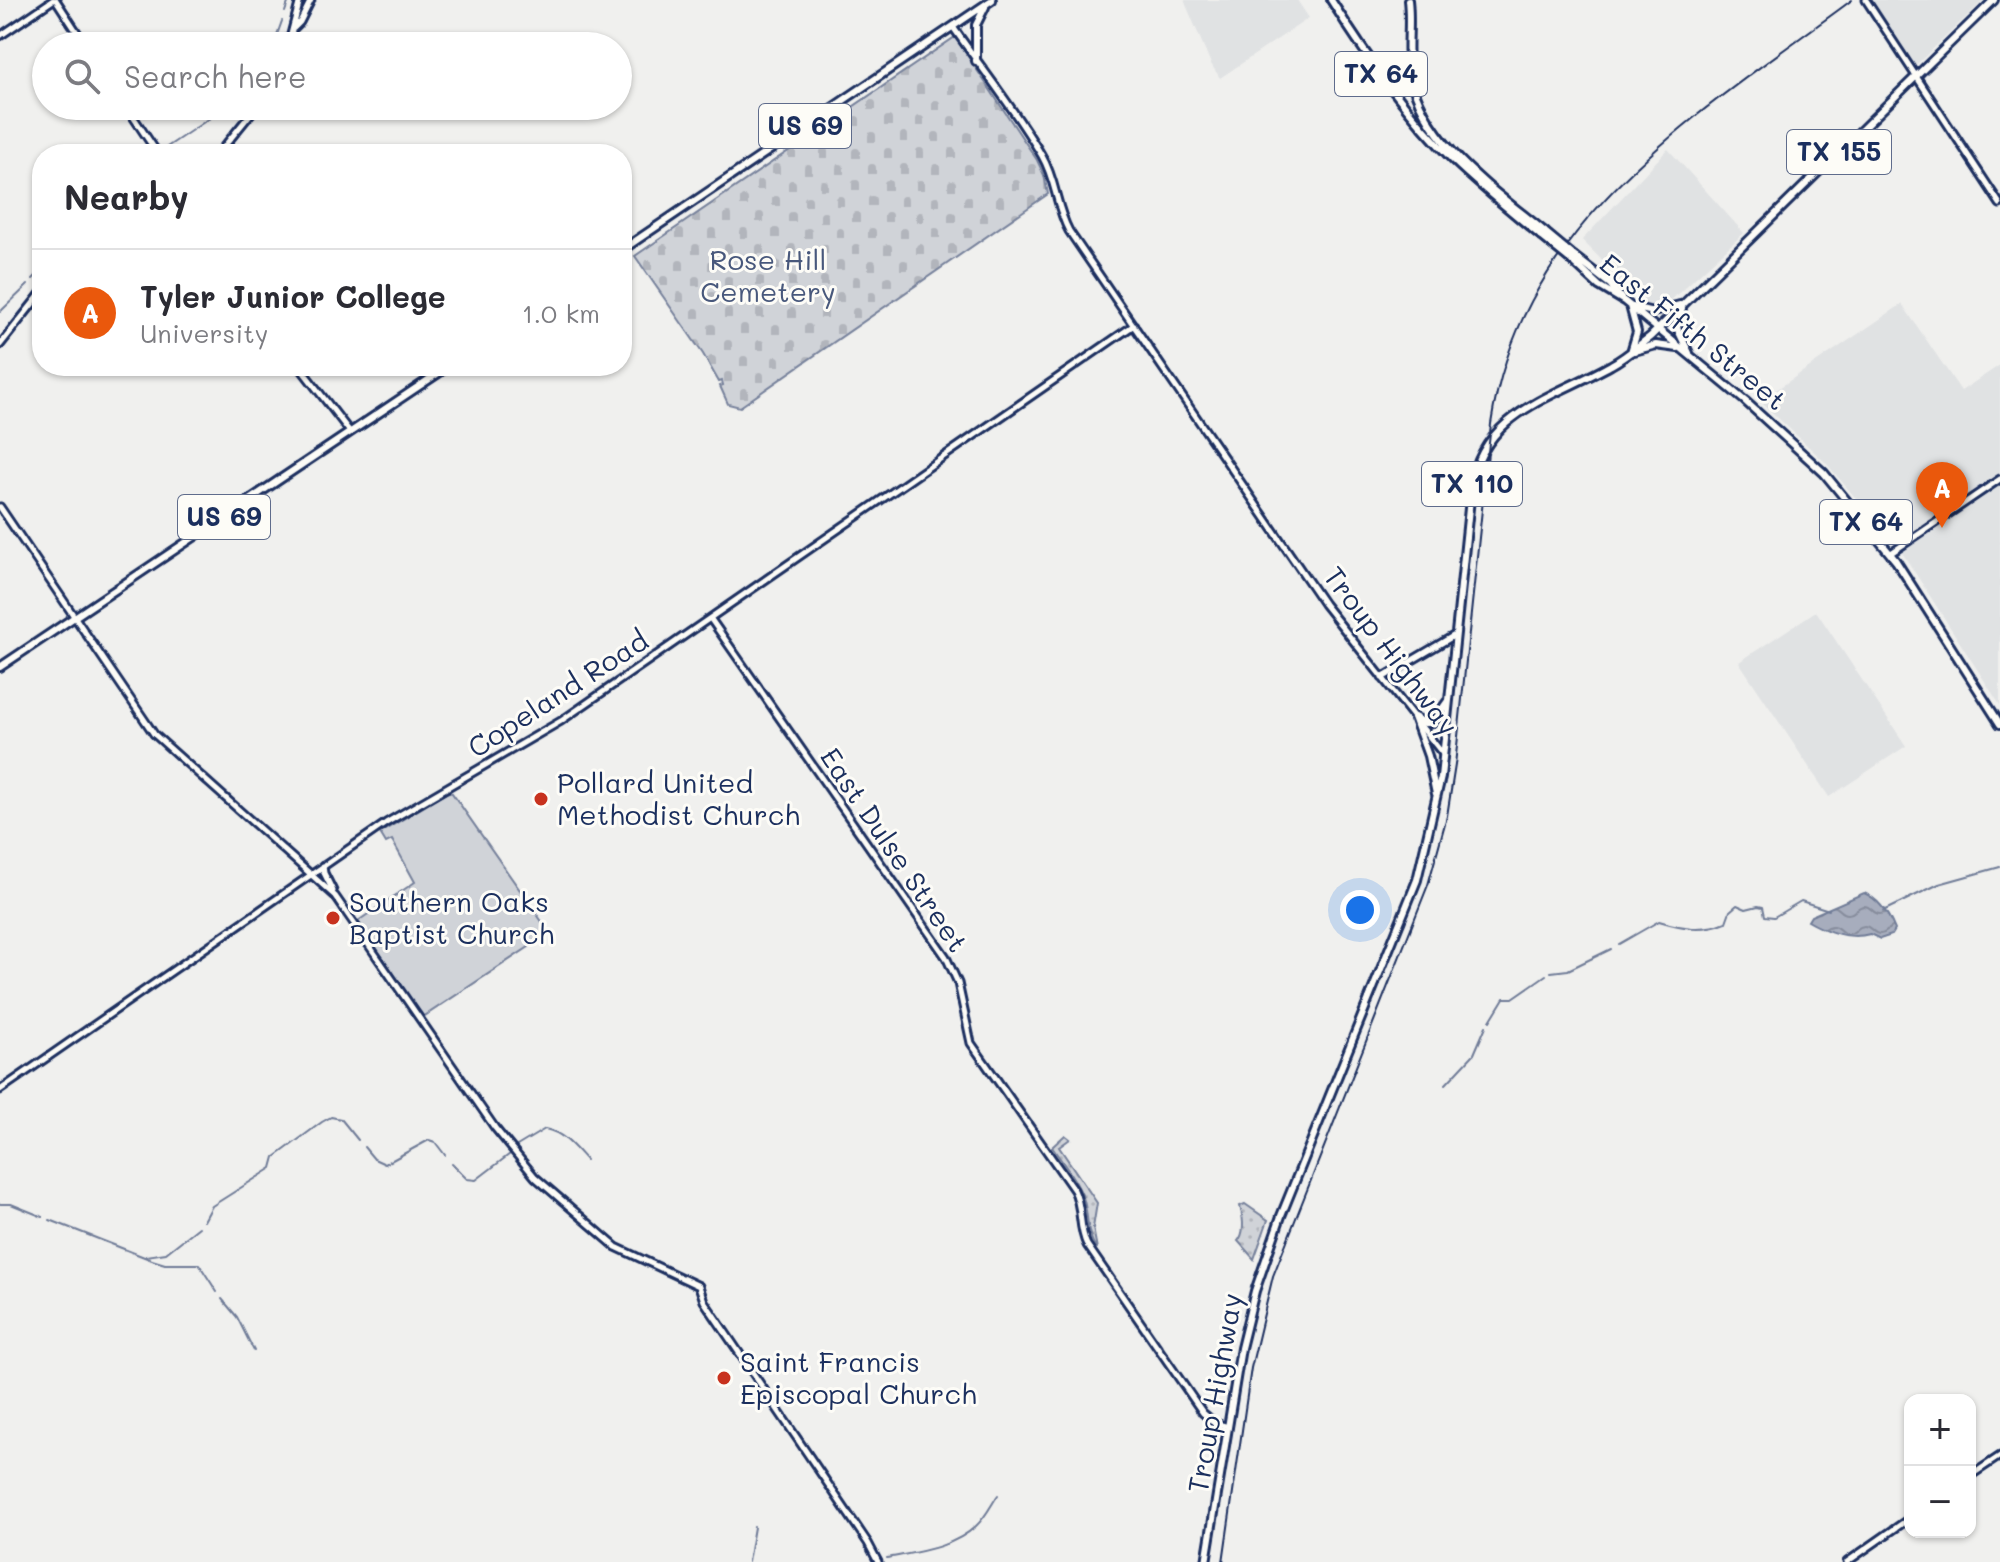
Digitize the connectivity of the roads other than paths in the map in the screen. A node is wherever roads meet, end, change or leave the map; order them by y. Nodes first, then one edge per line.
1 (54, 0) edge
2 (300, 0) edge
3 (311, 0) edge
4 (1331, 0) edge
5 (1408, 0) edge
6 (1866, 0) edge
7 (1994, 0) edge
8 (990, 1) edge
9 (953, 27) junction
10 (294, 28) junction
11 (76, 32) edge
12 (293, 32) edge
13 (0, 36) edge
14 (976, 61) junction
15 (1915, 77) junction
16 (135, 120) edge
17 (246, 120) edge
18 (151, 144) edge
19 (226, 144) edge
20 (2000, 204) edge
21 (1543, 234) junction
22 (632, 243) edge
23 (1627, 303) junction
24 (1684, 304) junction
25 (32, 305) edge
26 (1134, 325) junction
27 (1658, 329) junction
28 (0, 345) edge
29 (1682, 349) junction
30 (1631, 352) junction
31 (1690, 356) junction
32 (307, 376) edge
33 (434, 376) edge
34 (350, 432) junction
35 (2000, 479) edge
36 (0, 507) edge
37 (1891, 553) junction
38 (74, 618) junction
39 (710, 618) junction
40 (1456, 634) junction
41 (0, 667) edge
42 (1382, 678) junction
43 (1449, 700) junction
44 (1414, 717) junction
45 (2000, 724) edge
46 (1443, 755) junction
47 (1437, 800) junction
48 (323, 866) junction
49 (312, 873) junction
50 (335, 896) junction
51 (0, 1090) edge
52 (1228, 1427) junction
53 (2000, 1456) edge
54 (1976, 1472) edge
55 (1904, 1522) edge
56 (878, 1562) edge
57 (1206, 1562) edge
58 (1847, 1562) edge

1 - 11 street
1 - 13 street
2 - 10 street
3 - 10 street
4 - 21 main road, TX 64
5 - 21 main road, TX 64
6 - 15 street
7 - 15 main road, TX 155
8 - 9 main road, US 69
8 - 14 main road
9 - 14 street, Troup Highway
9 - 22 main road, US 69
10 - 12 street
14 - 26 street, Troup Highway
15 - 20 street
15 - 24 main road, TX 155
16 - 18 street
17 - 19 street
21 - 23 main road, TX 64, bridge
23 - 24 main road
23 - 27 main road, East Fifth Street / TX 64
23 - 30 main road
24 - 27 main road, TX 155
24 - 31 main road
25 - 28 street
26 - 39 street, Copeland Road
26 - 42 street, Troup Highway
27 - 29 main road, East Fifth Street / TX 64
27 - 30 main road, TX 110
29 - 30 main road
29 - 31 main road, East Fifth Street / TX 64
30 - 40 main road, TX 110
31 - 37 main road, East Fifth Street / TX 64
32 - 34 street
33 - 34 main road, US 69
34 - 38 main road, US 69
35 - 37 street
36 - 38 street
37 - 45 main road, East Fifth Street / TX 64
38 - 41 main road, US 69
38 - 49 street
39 - 48 street, Copeland Road
39 - 52 street, East Dulse Street
40 - 42 street
40 - 43 main road, TX 110
42 - 44 street, Troup Highway
43 - 44 main road
43 - 46 main road, TX 110
44 - 46 street, Troup Highway
44 - 47 main road
46 - 47 main road, Troup Highway / TX 110
47 - 52 main road, Troup Highway
48 - 49 street, Copeland Road
48 - 50 street
49 - 50 street
49 - 51 street, Copeland Road
50 - 56 street
52 - 57 main road, Troup Highway
53 - 54 street
55 - 58 street

